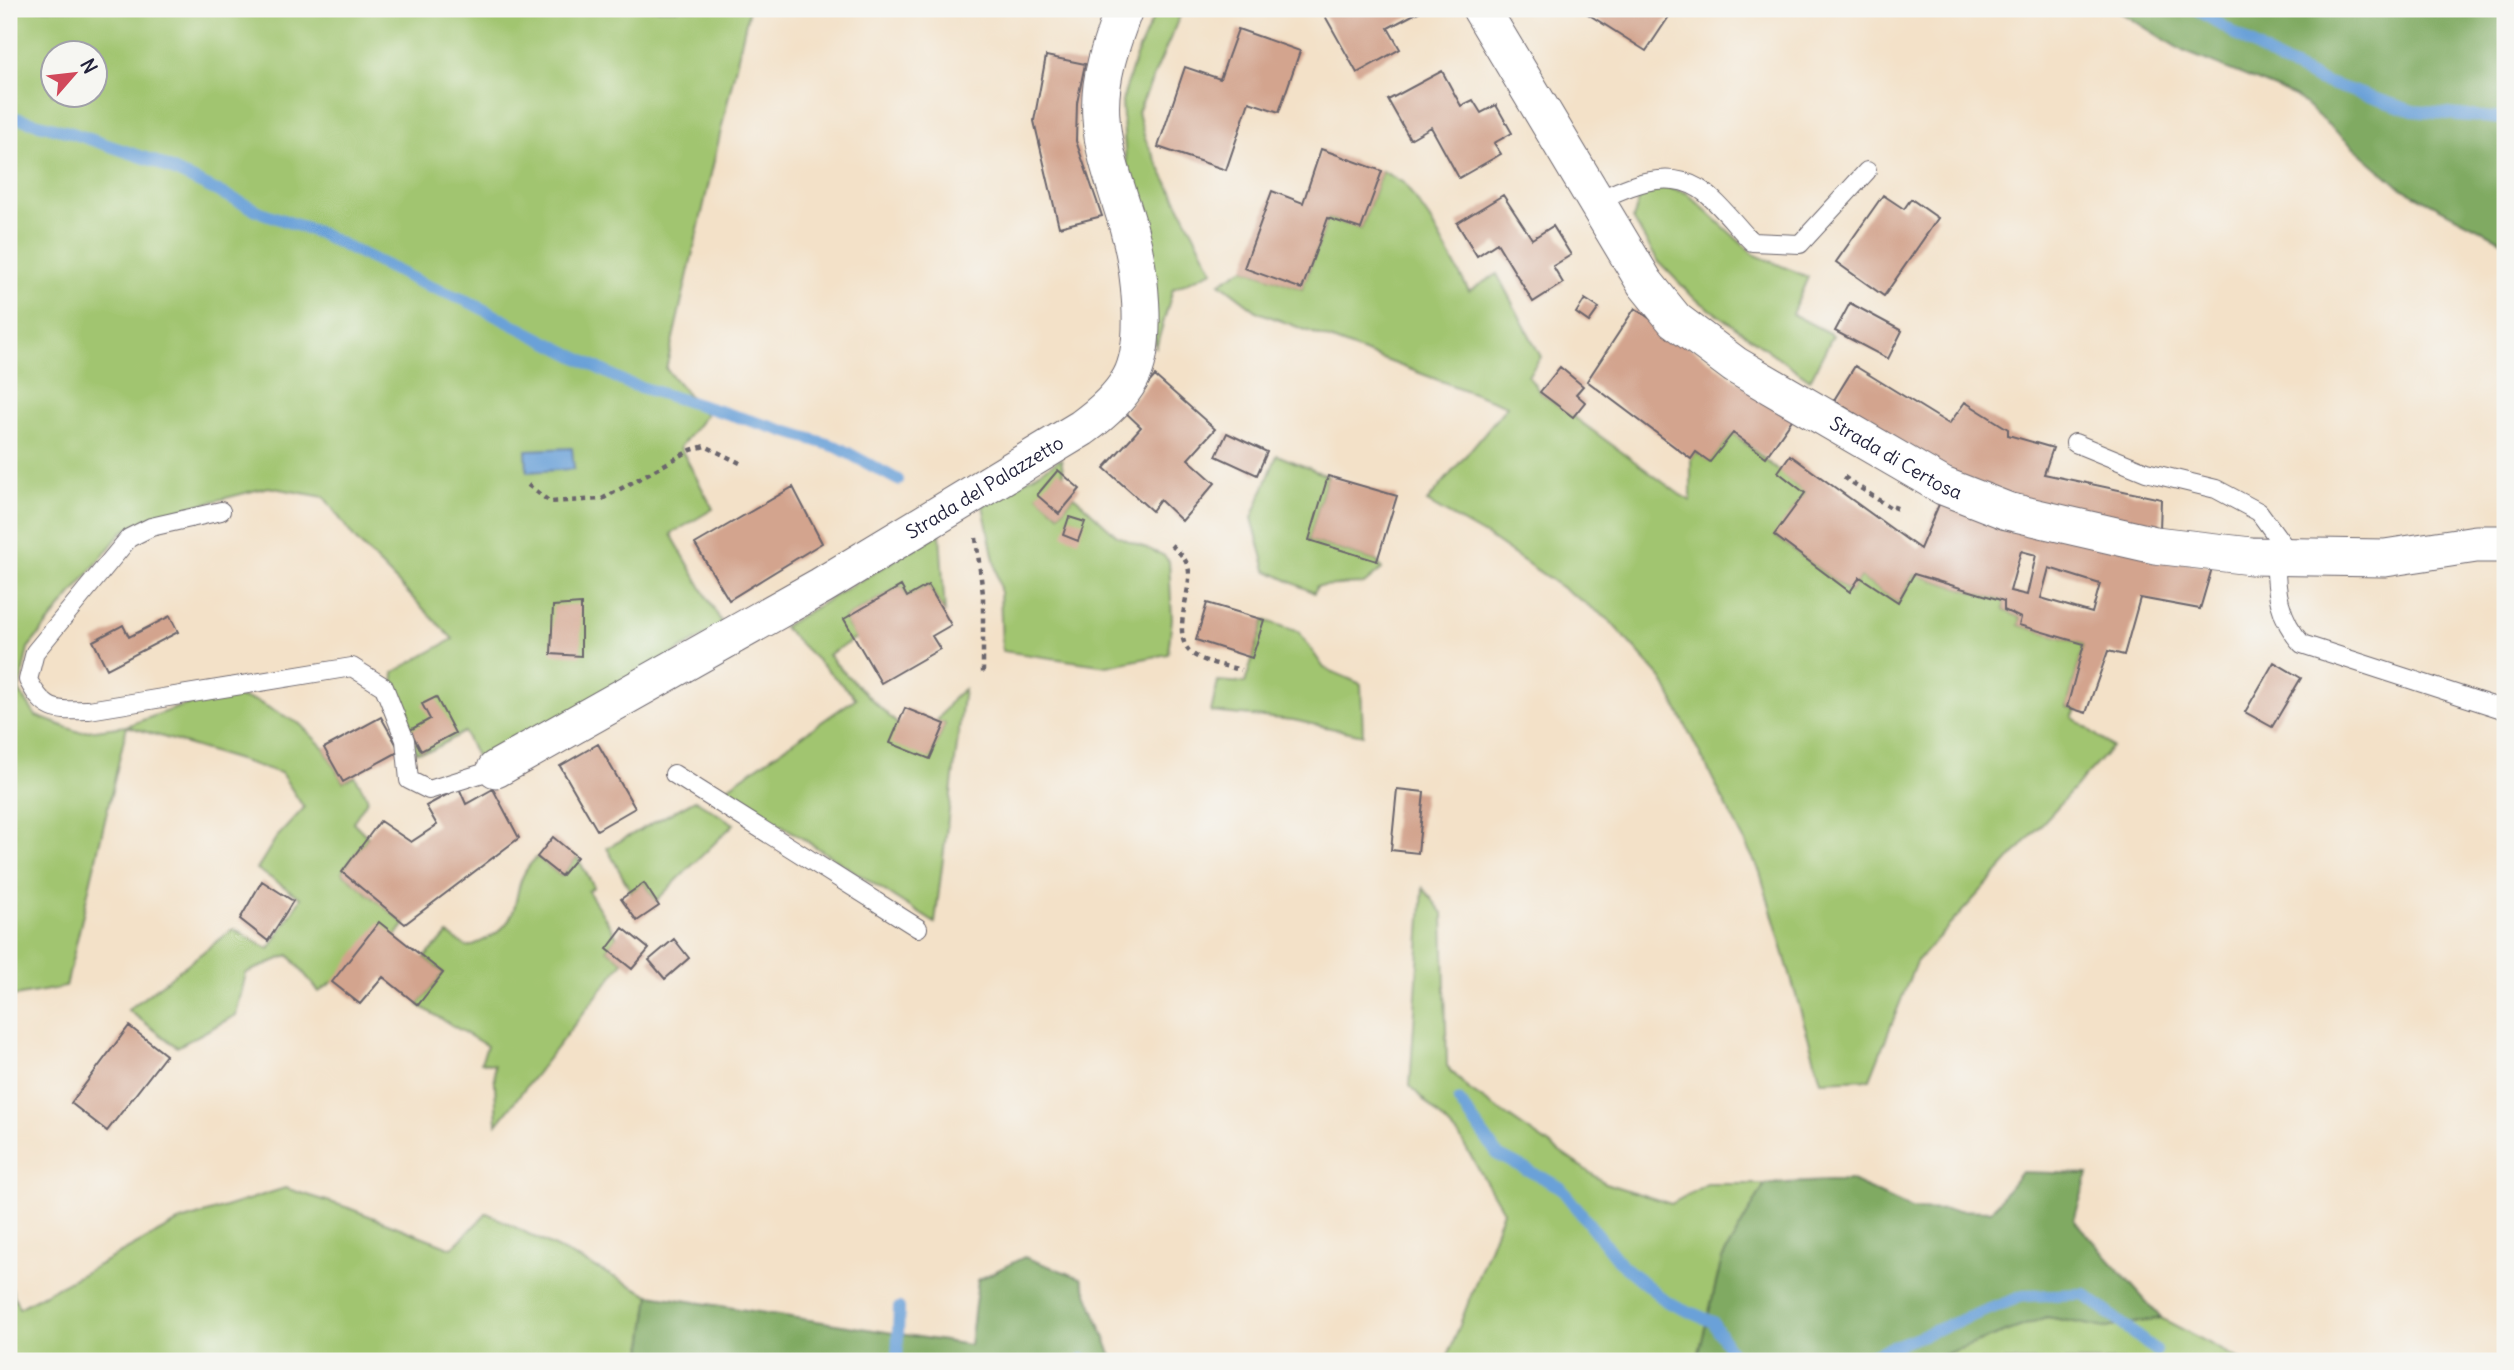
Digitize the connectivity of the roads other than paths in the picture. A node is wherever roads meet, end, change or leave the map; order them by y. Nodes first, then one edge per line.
1 (1124, 9) edge
2 (1481, 9) edge
3 (1867, 171) dead end
4 (1595, 202) junction
5 (2075, 443) dead end
6 (221, 511) dead end
7 (2505, 544) edge
8 (2284, 556) junction
9 (2505, 710) edge
10 (496, 769) joint
11 (674, 774) dead end
12 (918, 928) dead end

1 - 10 street, Strada del Palazzetto
2 - 4 street, Strada di Certosa
3 - 4 lane
4 - 8 street, Strada di Certosa
5 - 8 lane
6 - 10 lane
7 - 8 street, Strada di Certosa
8 - 9 lane
11 - 12 lane

